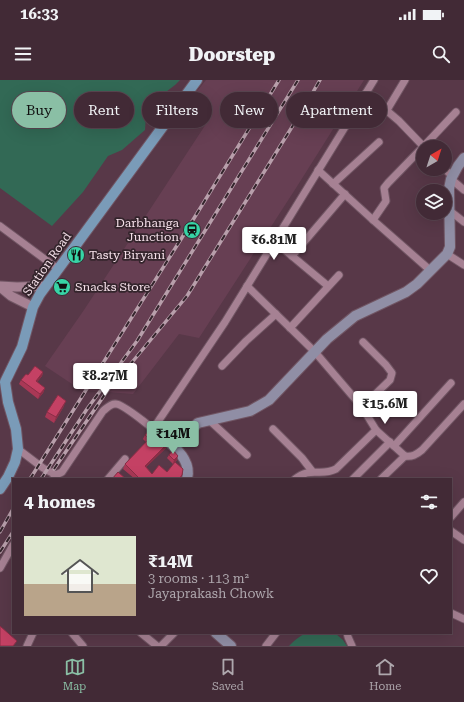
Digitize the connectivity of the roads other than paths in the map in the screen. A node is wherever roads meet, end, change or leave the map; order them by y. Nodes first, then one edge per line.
1 (197, 80) edge
2 (374, 80) edge
3 (405, 80) edge
4 (367, 92) edge
5 (387, 110) joint
6 (456, 112) dead end
7 (344, 128) edge
8 (416, 140) edge
9 (430, 140) edge
10 (379, 142) dead end
11 (416, 154) edge
12 (464, 158) edge
13 (318, 170) junction
14 (452, 178) junction
15 (333, 184) junction
16 (451, 184) edge
17 (464, 190) edge
18 (345, 194) junction
19 (452, 213) edge
20 (373, 220) junction
21 (450, 220) edge
22 (464, 222) edge
23 (0, 226) edge
24 (274, 241) junction
25 (448, 254) junction
26 (292, 256) junction
27 (464, 265) edge
28 (58, 268) junction
29 (431, 271) junction
30 (339, 275) dead end
31 (46, 286) junction
32 (247, 286) junction
33 (328, 286) junction
34 (0, 287) edge
35 (33, 307) junction
36 (276, 314) junction
37 (290, 328) junction
38 (363, 342) dead end
39 (315, 352) junction
40 (222, 366) dead end
41 (451, 384) dead end
42 (464, 404) edge
43 (362, 407) junction
44 (209, 420) junction
45 (153, 429) junction
46 (273, 429) dead end
47 (376, 430) junction
48 (176, 444) junction
49 (392, 444) junction
50 (18, 449) junction
51 (247, 455) dead end
52 (405, 456) junction
53 (125, 458) dead end
54 (312, 471) junction
55 (321, 473) junction
56 (54, 477) edge
57 (109, 478) edge
58 (187, 478) edge
59 (297, 478) edge
60 (325, 478) edge
61 (354, 478) edge
62 (383, 478) edge
63 (0, 489) edge
64 (464, 502) edge
65 (452, 516) edge
66 (452, 532) edge
67 (464, 540) edge
68 (12, 547) edge
69 (0, 568) edge
70 (452, 613) edge
71 (464, 619) edge
72 (33, 634) edge
73 (73, 634) edge
74 (142, 634) edge
75 (173, 634) edge
76 (217, 634) edge
77 (274, 634) edge
78 (348, 634) edge
79 (27, 646) edge
80 (83, 646) edge
81 (157, 646) edge
82 (161, 646) edge
83 (231, 646) edge
84 (266, 646) edge
85 (352, 646) edge

1 - 28 main road, Station Road
2 - 4 street
3 - 5 street
5 - 8 street
6 - 9 street
7 - 13 street
10 - 15 street
11 - 20 street
12 - 14 main road
13 - 15 street
13 - 24 street
14 - 16 main road
14 - 17 street
15 - 18 street
18 - 20 street
18 - 26 street
19 - 22 street
20 - 29 street
21 - 25 main road
23 - 28 street
24 - 26 street
24 - 32 street
25 - 27 street
25 - 29 main road
26 - 33 street
28 - 31 main road, Station Road
29 - 39 main road
30 - 33 street
31 - 34 street
31 - 35 main road, Station Road
32 - 36 street
32 - 45 street
33 - 37 street
34 - 35 street
35 - 50 main road, Station Road
36 - 37 street
36 - 40 street
37 - 39 street
38 - 43 street
39 - 43 street
39 - 44 main road
41 - 49 street
42 - 52 street
43 - 47 street
44 - 48 main road
44 - 51 street
45 - 48 street
45 - 56 street
46 - 54 street
47 - 49 street
47 - 55 street
48 - 58 main road
49 - 52 street
49 - 61 street
50 - 56 street
50 - 63 main road, Station Road
52 - 62 street
53 - 57 street
54 - 55 street
54 - 59 street
55 - 60 street
64 - 65 street
66 - 67 street
68 - 69 street
70 - 71 street
72 - 79 street
73 - 80 street
74 - 81 street
75 - 82 street
76 - 83 main road
77 - 84 street
78 - 85 street

